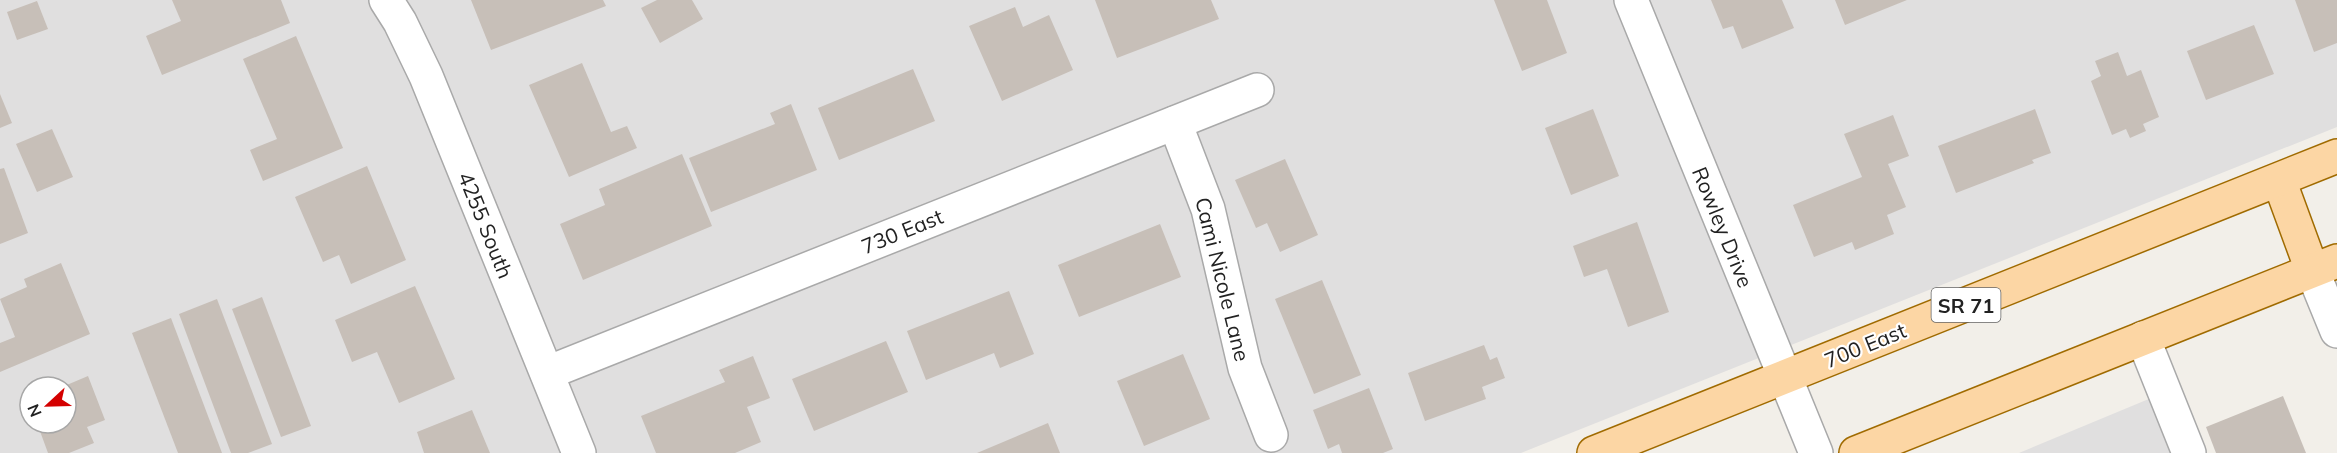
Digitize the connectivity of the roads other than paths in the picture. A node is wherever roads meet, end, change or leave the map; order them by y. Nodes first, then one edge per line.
1 (386, 0) edge
2 (1631, 0) edge
3 (1257, 90) dead end
4 (1175, 123) junction
5 (2337, 156) edge
6 (2279, 180) junction
7 (2325, 265) edge
8 (2337, 331) edge
9 (2143, 338) junction
10 (547, 373) junction
11 (1785, 377) junction
12 (1271, 435) dead end
13 (579, 453) edge
14 (1594, 453) edge
15 (1816, 453) edge
16 (1856, 453) edge
17 (2189, 453) edge

1 - 10 street, 4255 South
2 - 11 street, Rowley Drive
3 - 4 street, 730 East
4 - 10 street, 730 East
4 - 12 street, Cami Nicole Lane
5 - 6 main road, 700 East / SR 71
6 - 7 main road
6 - 11 main road, 700 East / SR 71
7 - 8 street
7 - 9 main road
9 - 16 main road
9 - 17 street
10 - 13 street, 4255 South
11 - 14 main road, 700 East / SR 71
11 - 15 street, Rowley Drive

